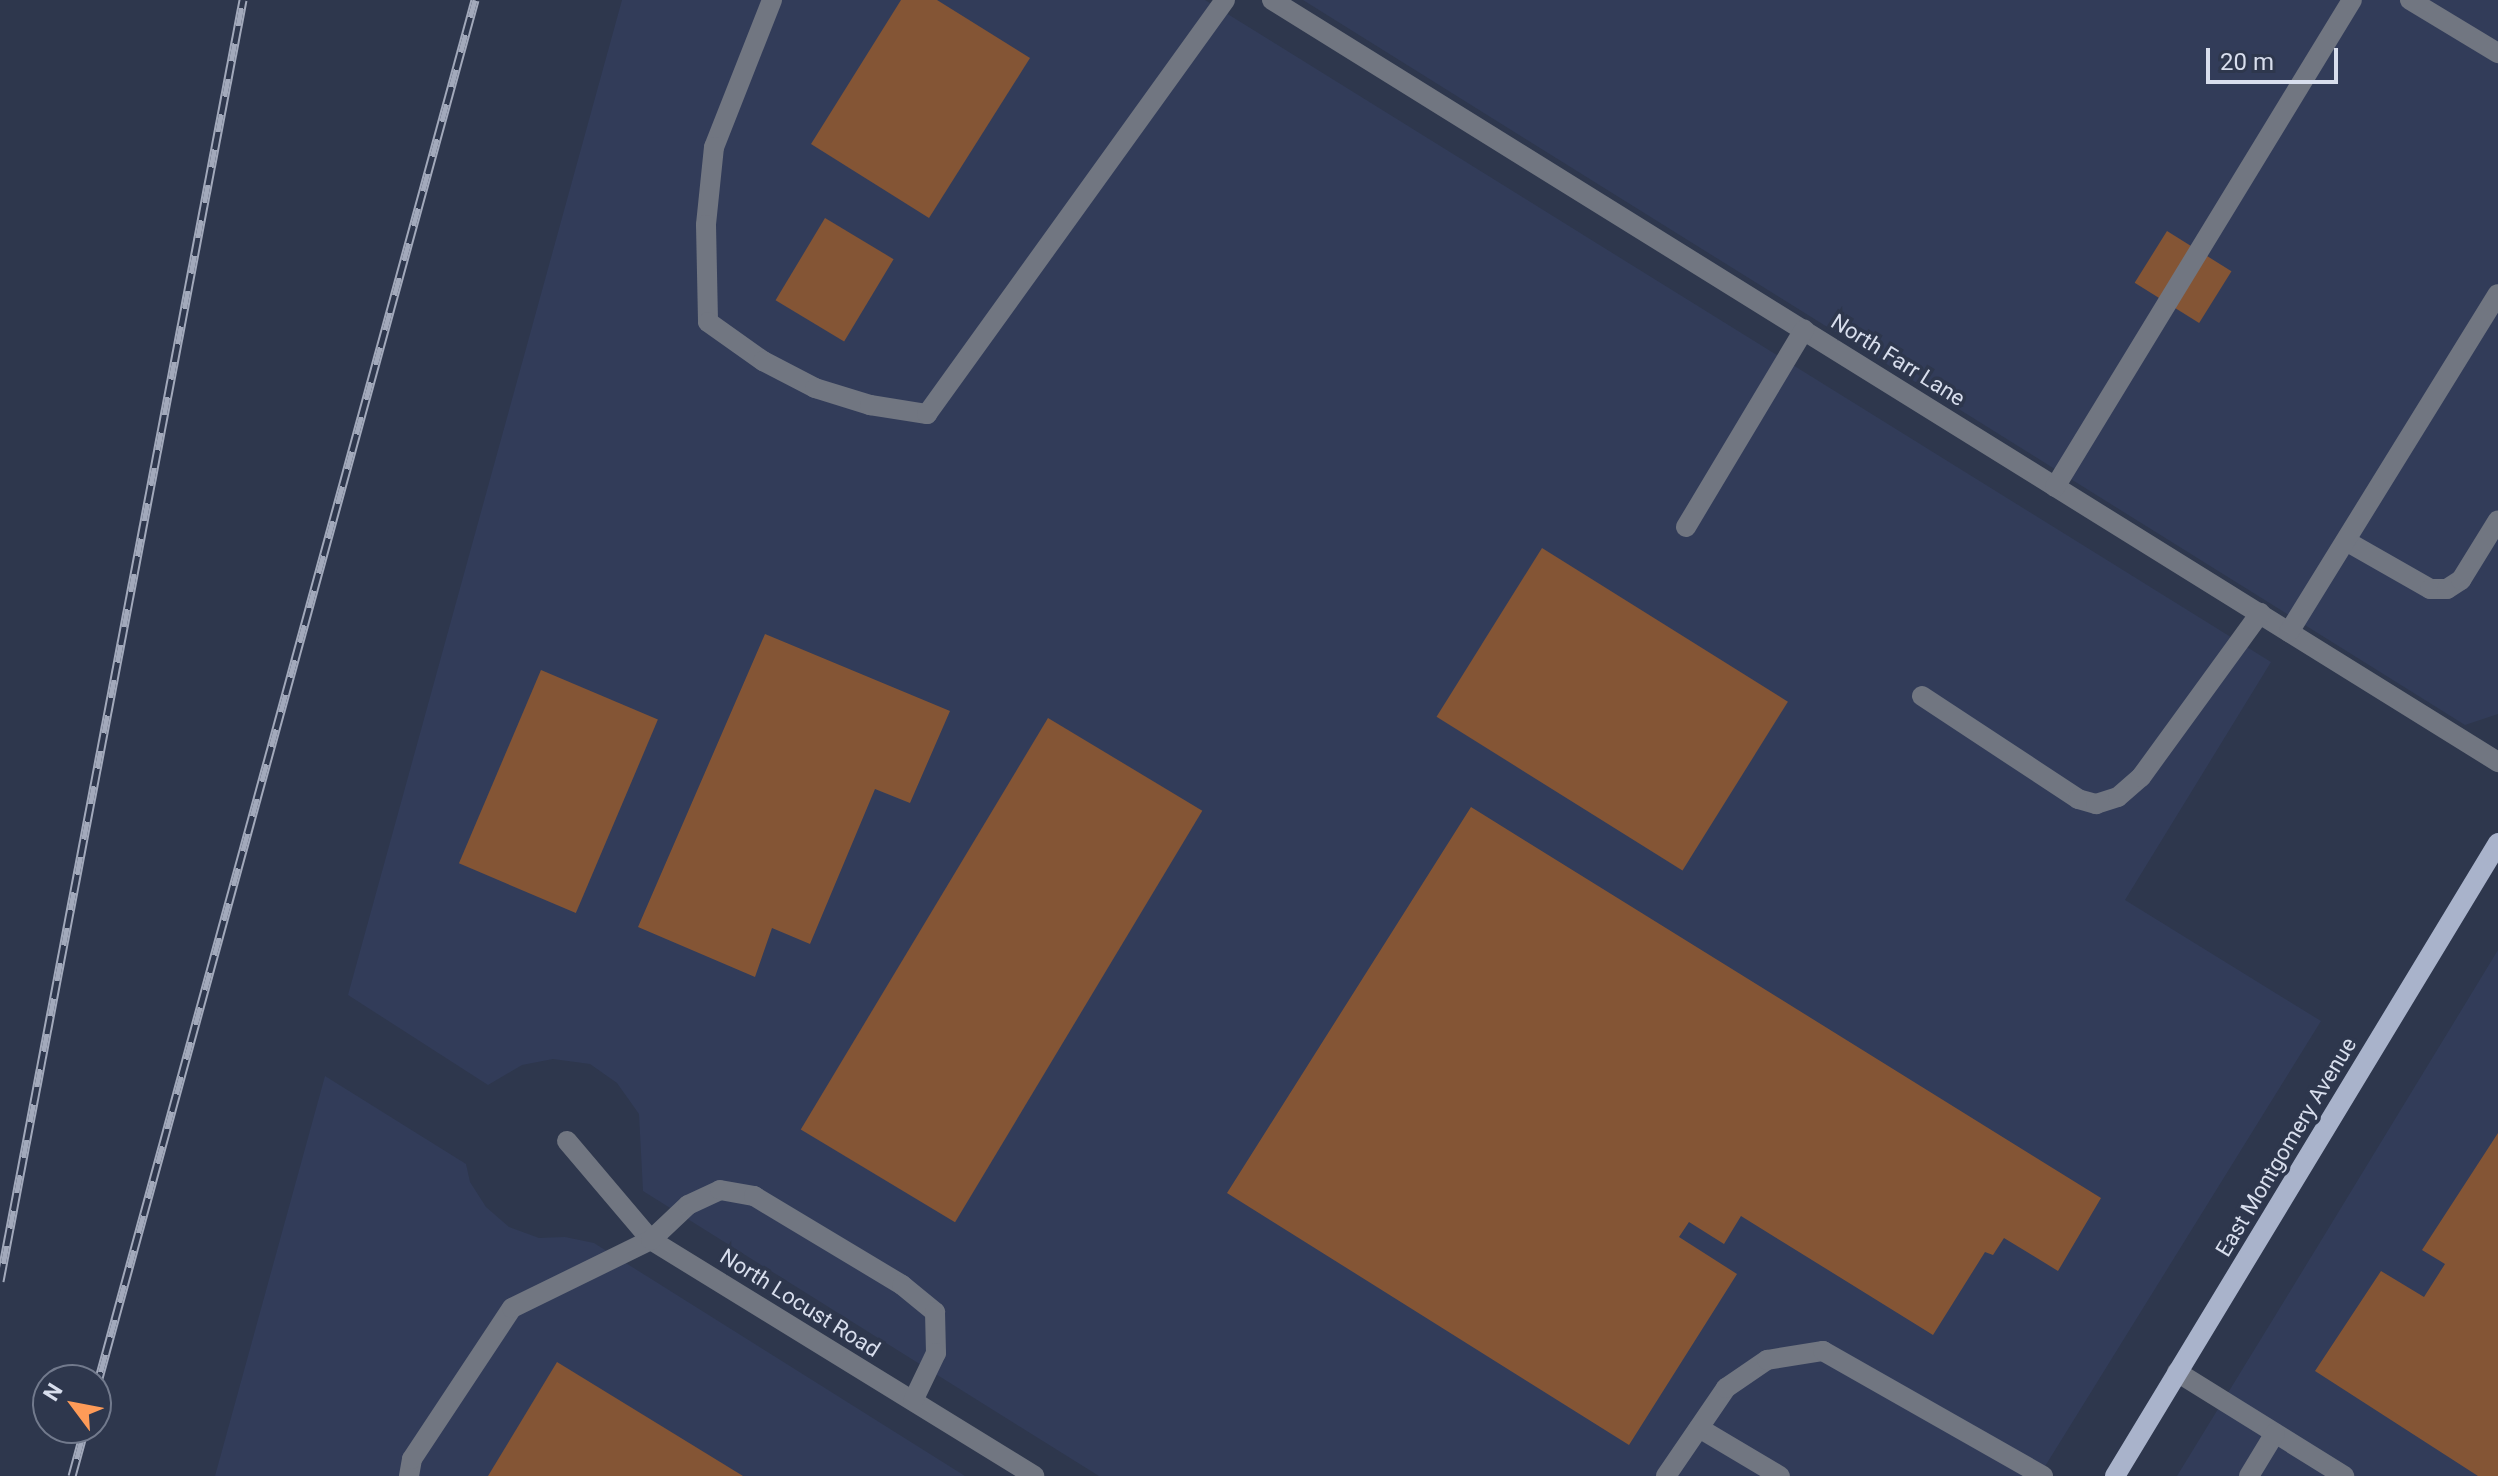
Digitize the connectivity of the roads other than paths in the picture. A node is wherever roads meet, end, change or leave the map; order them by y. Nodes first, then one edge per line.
1 (772, 0) edge
2 (1225, 0) edge
3 (1272, 0) edge
4 (2352, 0) edge
5 (2410, 0) edge
6 (2498, 53) edge
7 (2498, 294) edge
8 (1804, 330) junction
9 (2055, 487) junction
10 (2498, 520) edge
11 (1686, 527) dead end
12 (2346, 541) junction
13 (2260, 613) junction
14 (2289, 632) junction
15 (1922, 696) dead end
16 (2498, 762) edge
17 (2498, 843) edge
18 (567, 1141) dead end
19 (651, 1240) junction
20 (2177, 1372) junction
21 (913, 1401) junction
22 (1699, 1428) junction
23 (2275, 1433) junction
24 (409, 1476) edge
25 (1034, 1476) edge
26 (1666, 1476) edge
27 (1780, 1476) edge
28 (2043, 1476) edge
29 (2115, 1476) edge
30 (2249, 1476) edge
31 (2344, 1476) edge

1 - 2 street
3 - 8 street, North Farr Lane
4 - 9 street
5 - 6 street
7 - 12 street
8 - 9 street, North Farr Lane
8 - 11 street
9 - 13 street, North Farr Lane
10 - 12 street
12 - 14 street
13 - 14 street, North Farr Lane
13 - 15 street
14 - 16 street, North Farr Lane
17 - 20 main road, East Montgomery Avenue
18 - 19 street, North Locust Road
19 - 21 street, North Locust Road
19 - 21 street
19 - 24 street
20 - 23 street
20 - 29 main road, East Montgomery Avenue
21 - 25 street, North Locust Road
22 - 26 street
22 - 27 street
22 - 28 street
23 - 30 street
23 - 31 street

